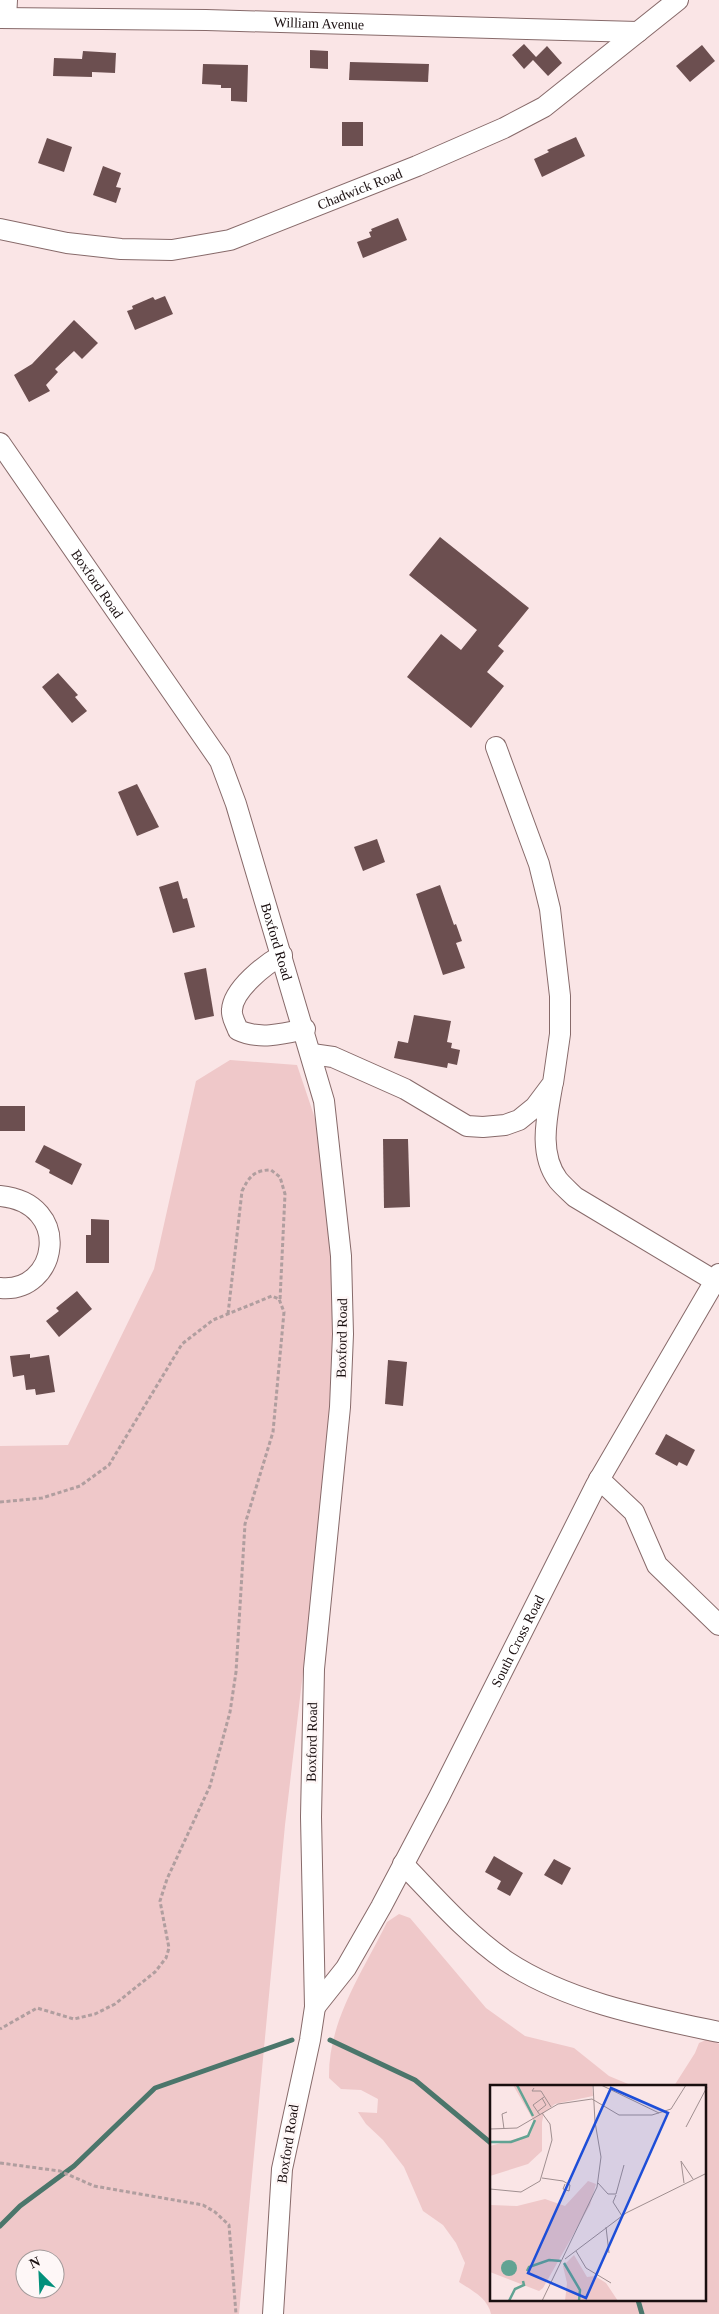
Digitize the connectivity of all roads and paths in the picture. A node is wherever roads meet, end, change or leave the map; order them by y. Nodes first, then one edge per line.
1 (678, 0) edge
2 (4, 12) edge
3 (638, 32) junction
4 (0, 229) edge
5 (0, 443) edge
6 (496, 747) dead end
7 (282, 955) junction
8 (305, 1029) junction
9 (312, 1054) junction
10 (553, 1083) junction
11 (0, 1196) edge
12 (717, 1277) edge
13 (0, 1288) edge
14 (280, 1302) junction
15 (228, 1314) junction
16 (599, 1479) junction
17 (0, 1502) edge
18 (719, 1625) edge
19 (403, 1864) junction
20 (314, 2007) junction
21 (0, 2029) edge
22 (719, 2032) edge
23 (0, 2163) edge
24 (236, 2314) edge
25 (273, 2314) edge

1 - 3 street, Chadwick Road
2 - 3 street, William Avenue
3 - 4 street, Chadwick Road
5 - 7 street, Boxford Road
6 - 10 street
7 - 8 street, Boxford Road
7 - 8 street
8 - 9 street, Boxford Road
9 - 10 street
9 - 20 street, Boxford Road
10 - 12 street
11 - 13 street
12 - 16 street, South Cross Road
14 - 15 path
14 - 15 path
14 - 21 path
15 - 17 path
16 - 18 street
16 - 19 street, South Cross Road
19 - 20 street, South Cross Road
19 - 22 street
20 - 25 street, Boxford Road
23 - 24 path

